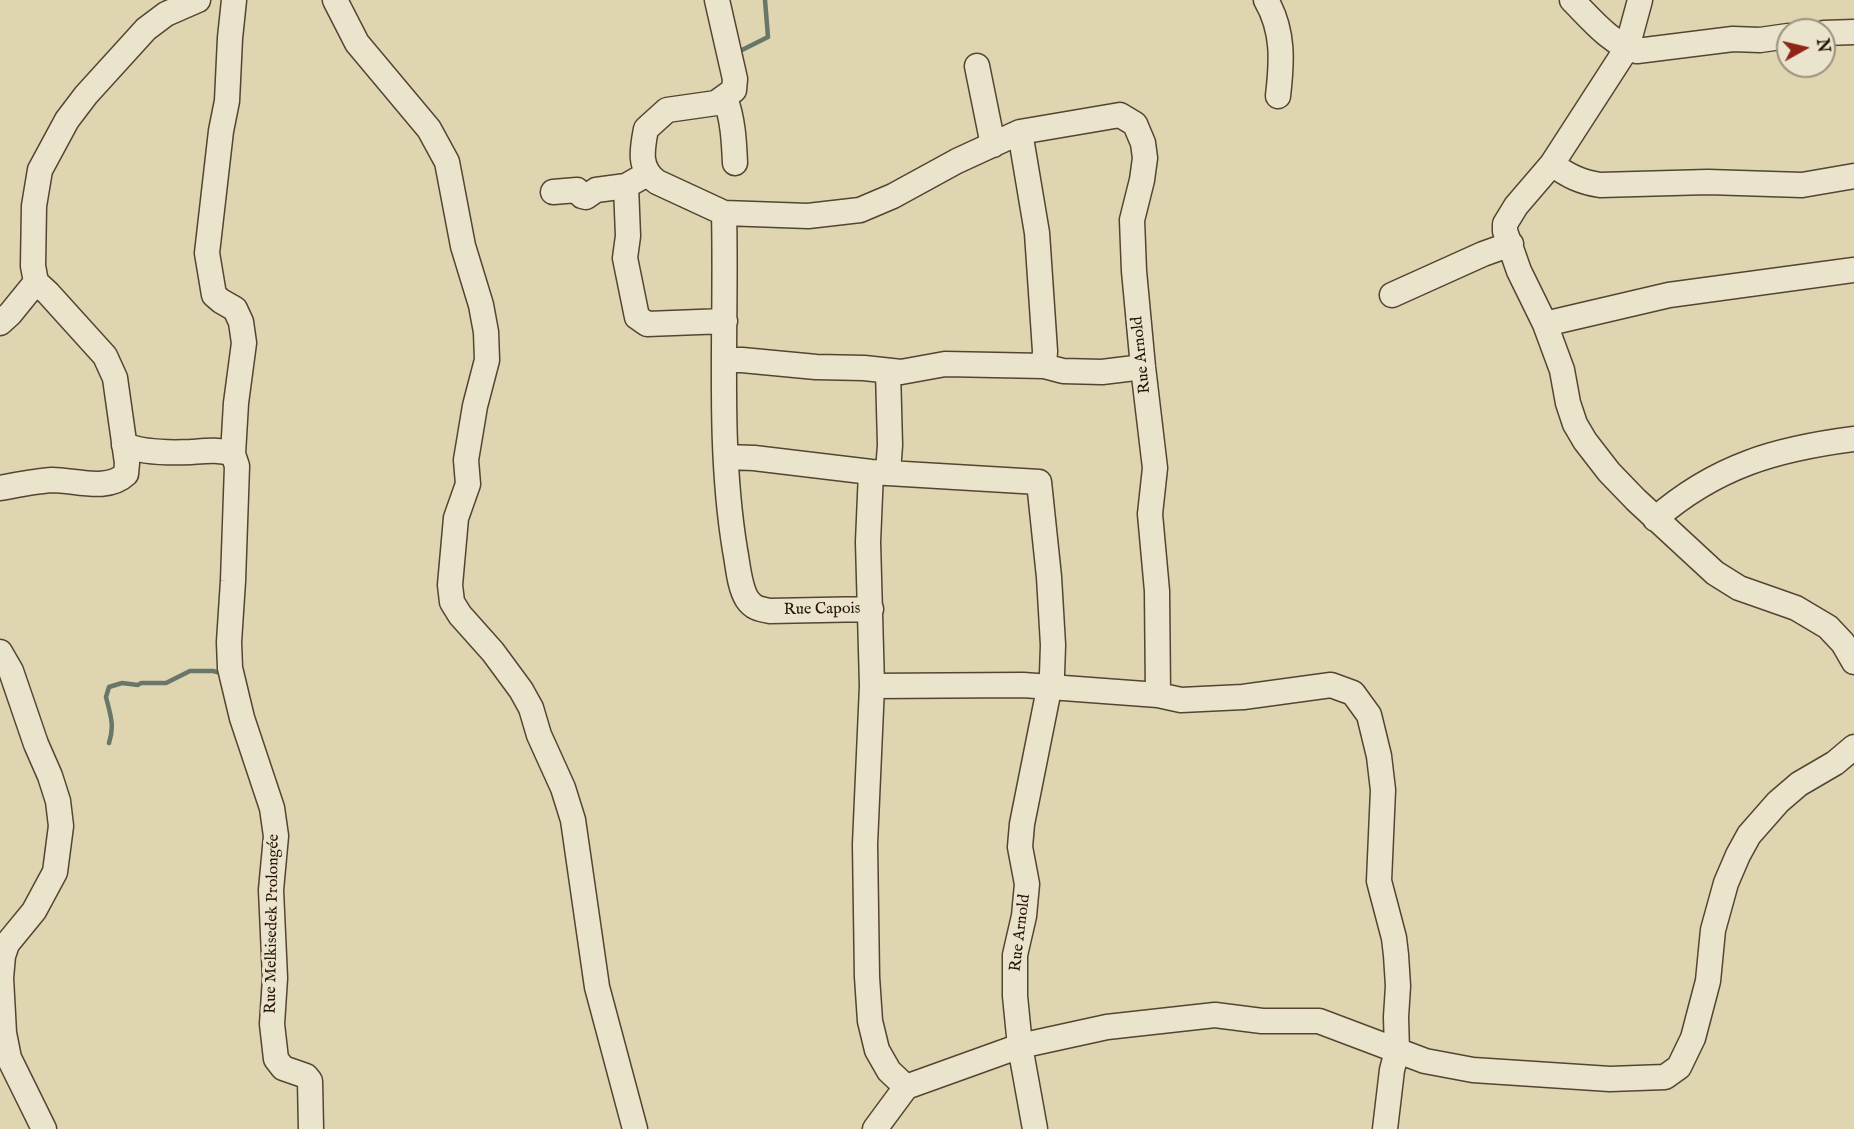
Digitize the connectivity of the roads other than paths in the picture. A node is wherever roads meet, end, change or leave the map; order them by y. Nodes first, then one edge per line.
1 (198, 0) edge
2 (234, 0) edge
3 (335, 0) edge
4 (717, 0) edge
5 (1266, 0) edge
6 (1572, 0) edge
7 (1640, 0) edge
8 (1854, 32) edge
9 (1836, 33) edge
10 (1776, 38) edge
11 (1627, 48) junction
12 (977, 66) dead end
13 (729, 94) junction
14 (1278, 96) dead end
15 (1020, 132) junction
16 (993, 145) junction
17 (735, 164) dead end
18 (1552, 164) junction
19 (1854, 176) edge
20 (637, 180) junction
21 (553, 192) dead end
22 (724, 213) junction
23 (1511, 244) junction
24 (1854, 270) edge
25 (36, 282) junction
26 (1392, 295) dead end
27 (725, 321) junction
28 (0, 323) edge
29 (1545, 324) junction
30 (725, 360) junction
31 (1044, 366) junction
32 (1143, 367) junction
33 (888, 371) junction
34 (1854, 439) edge
35 (124, 445) junction
36 (233, 454) junction
37 (726, 457) junction
38 (879, 472) junction
39 (0, 488) edge
40 (1655, 519) junction
41 (871, 609) junction
42 (0, 652) edge
43 (1854, 662) edge
44 (872, 686) junction
45 (1049, 687) junction
46 (1158, 695) junction
47 (1854, 747) edge
48 (1020, 1046) junction
49 (1397, 1051) junction
50 (906, 1087) junction
51 (44, 1129) edge
52 (311, 1129) edge
53 (635, 1129) edge
54 (875, 1129) edge
55 (1035, 1129) edge
56 (1385, 1129) edge

1 - 25 street
2 - 36 street
3 - 53 street
4 - 13 street
5 - 14 street
6 - 11 street
7 - 11 street
8 - 9 street
10 - 11 street
11 - 18 street
12 - 16 street
13 - 17 street
13 - 20 street
15 - 16 street, Rue Arnold
15 - 31 street
15 - 32 street, Rue Arnold
16 - 22 street, Rue Arnold
18 - 19 street
18 - 23 street
20 - 21 street
20 - 22 street, Rue Arnold
20 - 27 street
22 - 27 street, Rue Capois
23 - 26 street
23 - 29 street
24 - 29 street
25 - 28 street
25 - 35 street
27 - 30 street, Rue Capois
29 - 40 street
30 - 33 street
30 - 37 street, Rue Capois
31 - 32 street
31 - 33 street
32 - 46 street, Rue Arnold
33 - 38 street
34 - 40 street
35 - 36 street
35 - 39 street
36 - 52 street, Rue Melkisedek Prolongée
37 - 38 street
37 - 41 street, Rue Capois
38 - 41 street
38 - 45 street, Rue Arnold
40 - 43 street
41 - 44 street, Rue Capois
42 - 51 street
44 - 45 street
44 - 50 street, Rue Capois
45 - 46 street
45 - 48 street, Rue Arnold
46 - 49 street
47 - 49 street
48 - 49 street
48 - 50 street
48 - 55 street, Rue Arnold
49 - 56 street
50 - 54 street

